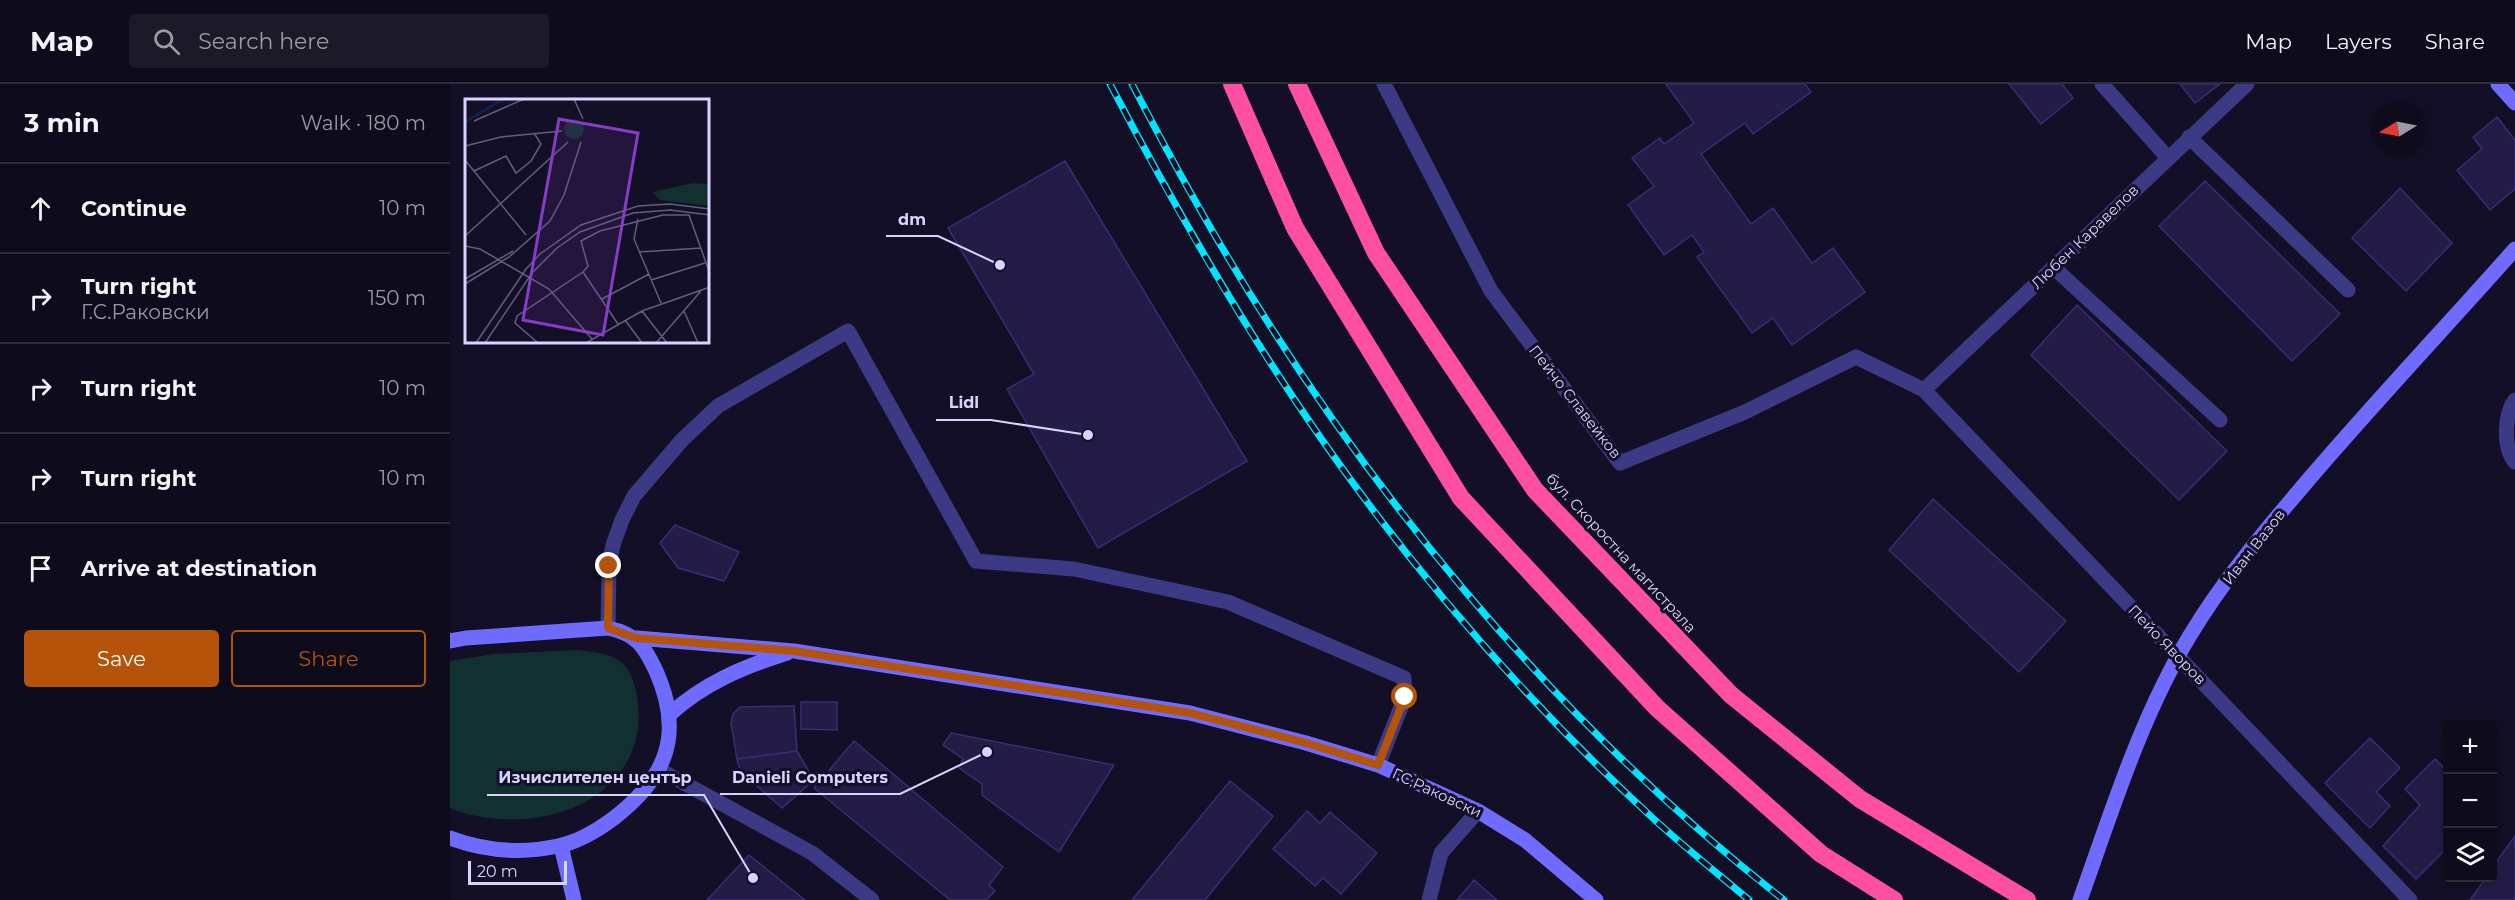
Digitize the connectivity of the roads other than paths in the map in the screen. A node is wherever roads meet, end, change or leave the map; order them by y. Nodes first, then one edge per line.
1 (1232, 84) edge
2 (1297, 84) edge
3 (1384, 84) edge
4 (2102, 84) edge
5 (2247, 84) edge
6 (2498, 84) edge
7 (2515, 104) edge
8 (2189, 137) junction
9 (2168, 158) junction
10 (2515, 249) edge
11 (2054, 267) junction
12 (2348, 290) dead end
13 (1924, 390) junction
14 (2515, 400) edge
15 (2220, 420) dead end
16 (2515, 462) edge
17 (608, 628) junction
18 (636, 638) junction
19 (450, 641) edge
20 (794, 651) junction
21 (669, 715) junction
22 (1378, 765) junction
23 (660, 770) junction
24 (1478, 811) junction
25 (450, 838) edge
26 (561, 846) junction
27 (574, 900) edge
28 (872, 900) edge
29 (1429, 900) edge
30 (1596, 900) edge
31 (1894, 900) edge
32 (2027, 900) edge
33 (2080, 900) edge
34 (2410, 900) edge

1 - 31 highway
2 - 32 highway, бул. Скоростна магистрала
3 - 13 street, Пейчо Славейков
4 - 9 street
5 - 8 street, Любен Каравелов
6 - 7 main road
8 - 9 street, Любен Каравелов
8 - 12 street
9 - 11 street, Любен Каравелов
10 - 33 main road, Иван Вазов
11 - 13 street, Любен Каравелов
11 - 15 street
13 - 34 street, Пейо Яворов
14 - 16 street
17 - 18 main road, Г.С.Раковски
17 - 19 main road
17 - 22 street
18 - 20 main road, Г.С.Раковски
18 - 21 main road
20 - 21 main road, Г.С.Раковски
20 - 22 main road, Г.С.Раковски
21 - 23 main road
22 - 24 main road, Г.С.Раковски
23 - 26 main road
23 - 28 street
24 - 29 street
24 - 30 main road, Г.С.Раковски
25 - 26 main road
26 - 27 main road

